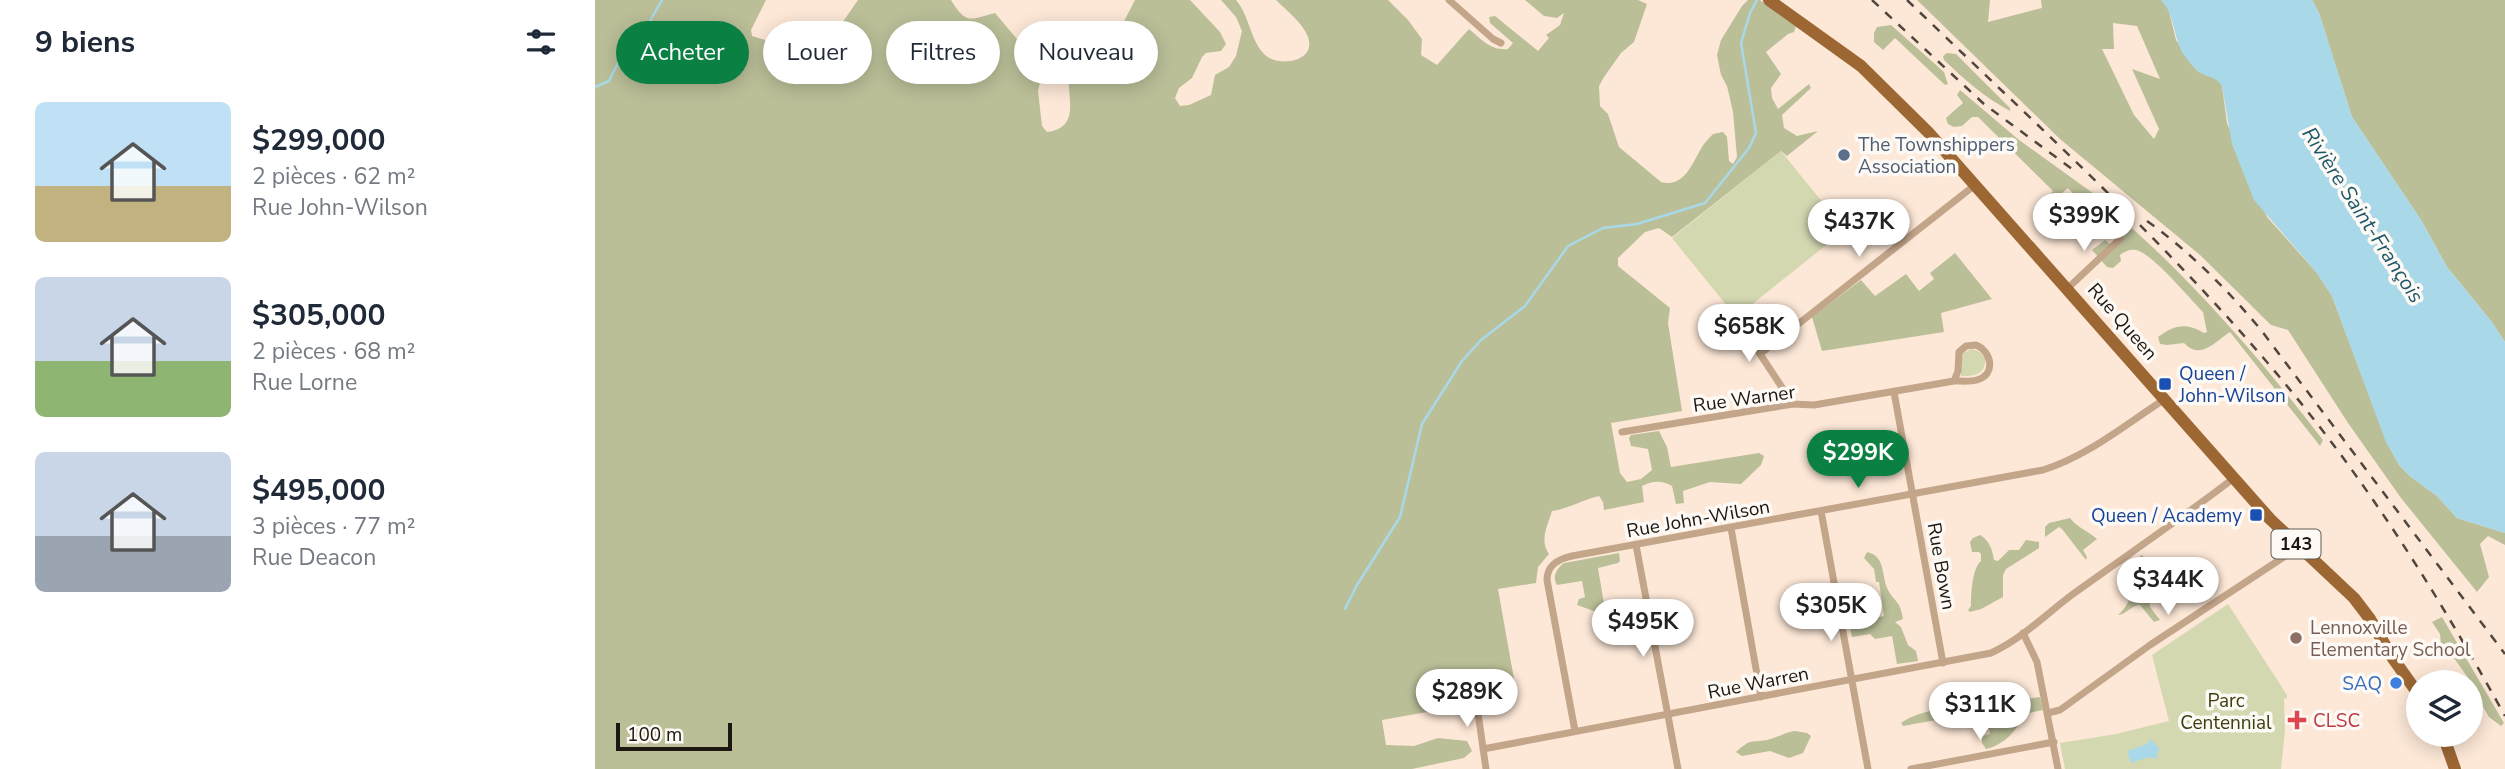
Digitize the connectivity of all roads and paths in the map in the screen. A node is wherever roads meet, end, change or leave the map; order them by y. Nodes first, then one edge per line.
1 (1450, 0) edge
2 (1769, 0) edge
3 (1501, 43) dead end
4 (1975, 185) junction
5 (2120, 239) dead end
6 (2068, 288) junction
7 (1723, 308) dead end
8 (1760, 354) junction
9 (1954, 381) junction
10 (1894, 392) junction
11 (2165, 399) junction
12 (1793, 404) junction
13 (1622, 432) dead end
14 (2234, 478) junction
15 (1914, 495) junction
16 (1821, 511) junction
17 (1731, 528) junction
18 (1636, 545) junction
19 (2299, 547) junction
20 (2023, 633) junction
21 (1943, 663) junction
22 (2406, 675) edge
23 (1852, 680) junction
24 (1761, 697) junction
25 (1476, 706) dead end
26 (2048, 713) junction
27 (1668, 715) junction
28 (1575, 731) junction
29 (2054, 742) junction
30 (2447, 747) edge
31 (1483, 749) junction
32 (1486, 769) edge
33 (1678, 769) edge
34 (1868, 769) edge
35 (1912, 769) edge
36 (2058, 769) edge
37 (2455, 769) edge

1 - 3 street
2 - 4 main road, Rue Queen / 143
4 - 6 main road, Rue Queen / 143
4 - 8 street
5 - 6 street
6 - 11 main road, Rue Queen / 143
7 - 8 street
8 - 12 street
9 - 9 street, Rue Warner
9 - 10 street, Rue Warner
10 - 12 street, Rue Warner
10 - 15 street, Rue Bown
11 - 14 main road, Rue Queen / 143
11 - 15 street, Rue John-Wilson
12 - 13 street, Rue Warner
14 - 19 main road, Rue Queen / 143
14 - 20 street, Rue Warren
15 - 16 street, Rue John-Wilson
15 - 21 street, Rue Bown
16 - 17 street, Rue John-Wilson
16 - 23 street
17 - 18 street, Rue John-Wilson
17 - 24 street
18 - 27 street
18 - 28 street, Rue John-Wilson
19 - 22 main road, Rue Queen / 143
19 - 26 street
20 - 21 street, Rue Warren
20 - 26 street
21 - 23 street, Rue Warren
23 - 24 street, Rue Warren
23 - 34 street
24 - 27 street, Rue Warren
25 - 31 street
26 - 29 street
27 - 28 street, Rue Warren
27 - 33 street
28 - 31 street, Rue Warren
29 - 35 street
29 - 36 street
30 - 37 main road
31 - 32 street

